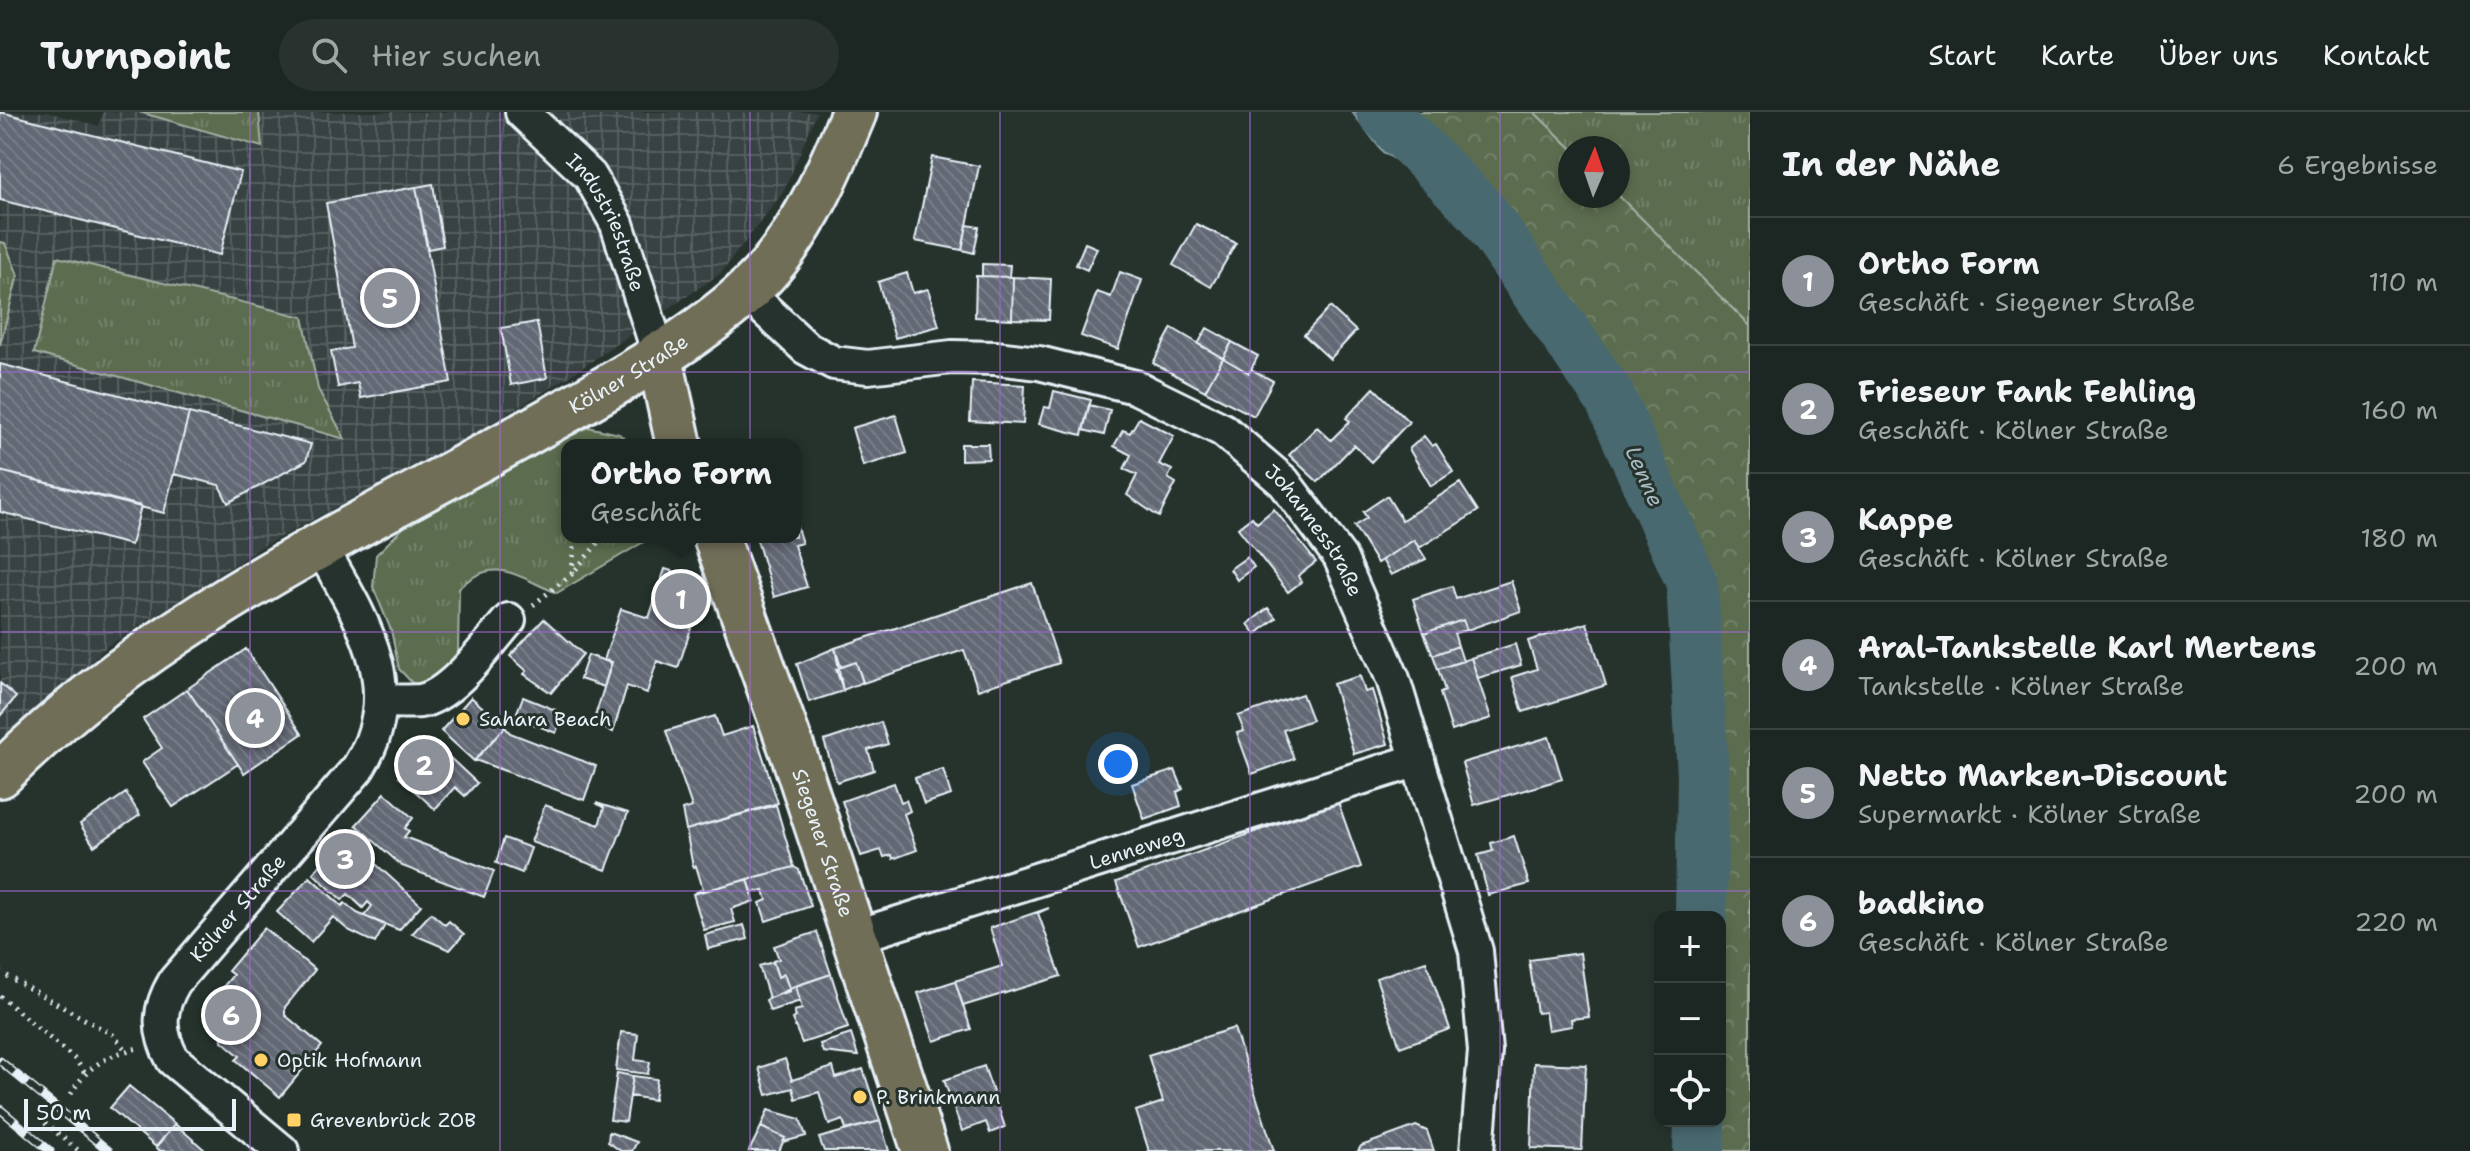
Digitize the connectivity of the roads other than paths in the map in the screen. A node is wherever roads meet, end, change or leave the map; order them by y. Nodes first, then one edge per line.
1 (522, 112) edge
2 (846, 129) edge
3 (746, 292) junction
4 (659, 354) junction
5 (678, 439) edge
6 (718, 543) edge
7 (320, 546) junction
8 (509, 620) road end
9 (382, 701) junction
10 (1418, 760) junction
11 (0, 775) edge
12 (854, 937) junction
13 (282, 1151) edge
14 (925, 1151) edge
15 (1477, 1151) edge

1 - 4 street, Industriestraße
2 - 3 main road, Kölner Straße
3 - 4 main road, Kölner Straße
3 - 10 street, Johannesstraße
4 - 5 main road
4 - 7 main road, Kölner Straße
6 - 12 main road, Siegener Straße
7 - 9 street, Kölner Straße
7 - 11 main road, Kölner Straße
8 - 9 street
9 - 13 street, Kölner Straße
10 - 12 street, Lenneweg
10 - 15 street, Johannesstraße
12 - 14 main road, Siegener Straße

